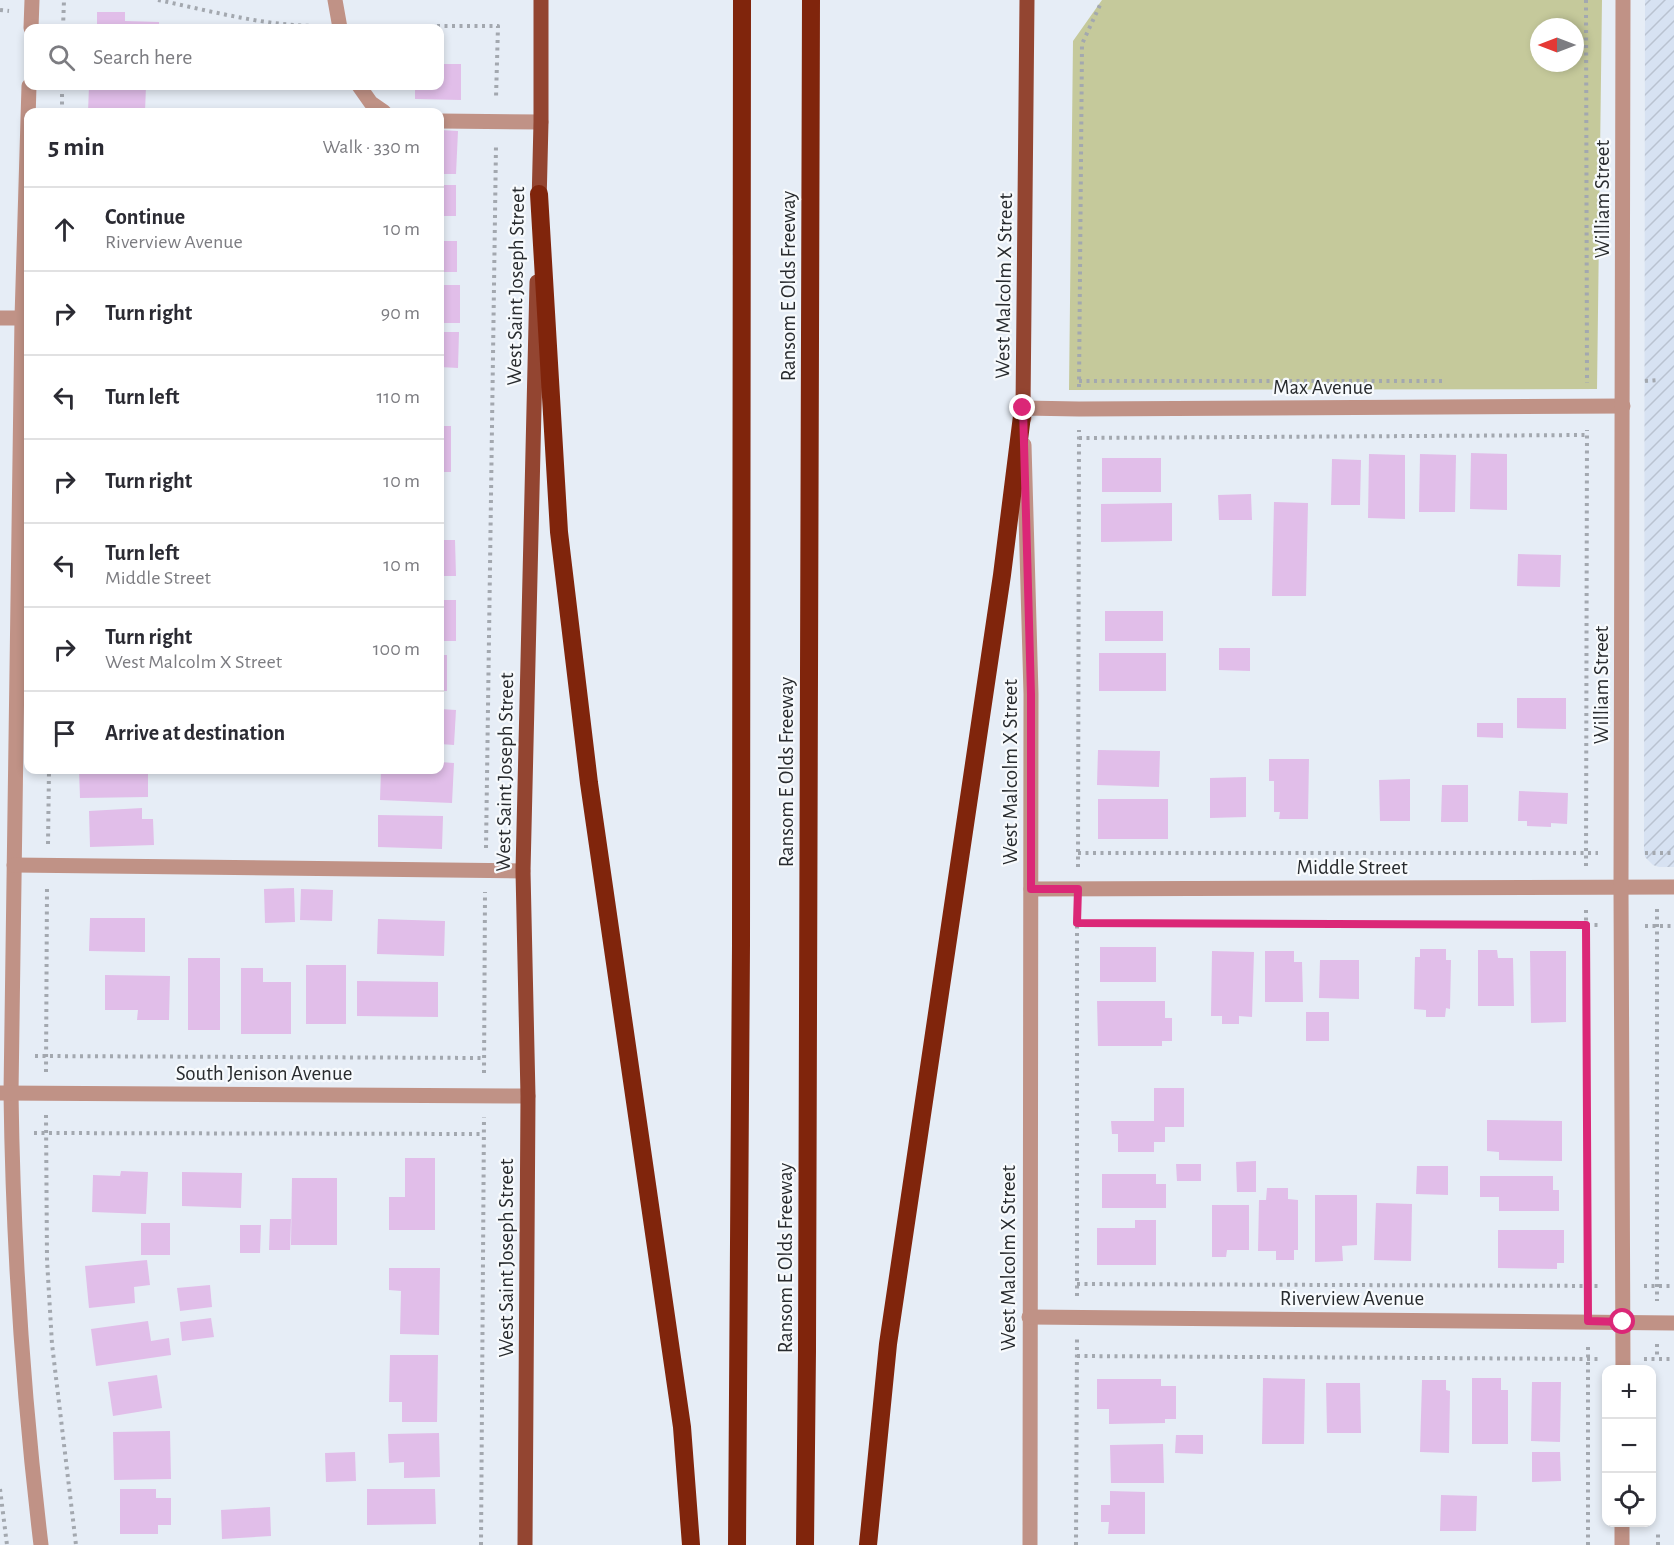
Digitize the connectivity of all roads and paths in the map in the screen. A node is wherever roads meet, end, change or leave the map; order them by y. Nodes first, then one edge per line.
1 (32, 0) edge
2 (64, 0) edge
3 (335, 0) edge
4 (541, 0) edge
5 (742, 0) edge
6 (811, 0) edge
7 (1028, 0) edge
8 (1586, 0) edge
9 (1623, 0) edge
10 (1100, 5) dead end
11 (31, 24) edge
12 (63, 24) edge
13 (339, 24) edge
14 (498, 26) dead end
15 (29, 90) edge
16 (62, 90) edge
17 (362, 90) edge
18 (28, 108) edge
19 (62, 108) edge
20 (378, 108) edge
21 (444, 120) edge
22 (496, 122) junction
23 (541, 122) junction
24 (539, 194) junction
25 (24, 252) edge
26 (0, 318) edge
27 (22, 318) junction
28 (1079, 381) junction
29 (1446, 381) dead end
30 (1576, 381) dead end
31 (1587, 381) junction
32 (1623, 381) junction
33 (1659, 381) dead end
34 (1587, 406) junction
35 (1623, 406) junction
36 (1023, 408) junction
37 (1079, 410) junction
38 (1587, 435) junction
39 (1079, 438) junction
40 (49, 774) edge
41 (1078, 853) junction
42 (1586, 853) junction
43 (1622, 853) junction
44 (1658, 853) junction
45 (1674, 853) edge
46 (14, 865) junction
47 (47, 865) junction
48 (486, 870) junction
49 (523, 871) junction
50 (1586, 887) junction
51 (1657, 887) junction
52 (1674, 887) edge
53 (1621, 888) junction
54 (1031, 889) junction
55 (1078, 889) junction
56 (1077, 923) junction
57 (1586, 925) junction
58 (1621, 926) junction
59 (1657, 926) junction
60 (1674, 926) edge
61 (12, 1056) junction
62 (46, 1056) junction
63 (484, 1058) junction
64 (5, 1093) edge
65 (46, 1093) junction
66 (484, 1095) junction
67 (528, 1096) junction
68 (12, 1133) junction
69 (46, 1133) junction
70 (484, 1134) junction
71 (1077, 1284) junction
72 (1588, 1286) junction
73 (1623, 1286) junction
74 (1657, 1286) junction
75 (1674, 1286) edge
76 (1029, 1317) junction
77 (1077, 1317) junction
78 (1588, 1321) junction
79 (1623, 1322) junction
80 (1657, 1323) junction
81 (1674, 1323) edge
82 (1077, 1356) junction
83 (1588, 1359) junction
84 (1657, 1359) junction
85 (1674, 1359) edge
86 (1623, 1364) edge
87 (0, 1489) edge
88 (1622, 1527) edge
89 (1658, 1530) dead end
90 (7, 1545) edge
91 (41, 1545) edge
92 (76, 1545) edge
93 (481, 1545) edge
94 (525, 1545) edge
95 (692, 1545) edge
96 (737, 1545) edge
97 (805, 1545) edge
98 (868, 1545) edge
99 (1029, 1545) edge
100 (1076, 1545) edge
101 (1588, 1545) edge
102 (1622, 1545) edge
103 (1658, 1545) edge

1 - 11 street
2 - 12 path
3 - 13 street
4 - 23 main road, West Saint Joseph Street
5 - 96 highway
6 - 97 highway, Ransom E Olds Freeway
7 - 36 main road, West Malcolm X Street
8 - 31 path
9 - 32 street, William Street
10 - 28 path
14 - 22 path
15 - 18 street
16 - 19 path
17 - 20 street
21 - 22 street
22 - 23 street
22 - 48 path
23 - 24 main road, West Saint Joseph Street
24 - 49 main road, West Saint Joseph Street
24 - 95 highway
25 - 27 street
26 - 27 street
27 - 46 street
28 - 29 path
28 - 37 path
30 - 31 path
31 - 34 path
32 - 33 path
32 - 35 street, William Street
34 - 35 street, Max Avenue
34 - 37 street, Max Avenue
34 - 38 path
35 - 43 street, William Street
36 - 37 street, Max Avenue
36 - 54 street, West Malcolm X Street
36 - 98 highway
37 - 39 path
38 - 39 path
38 - 42 path
39 - 41 path
40 - 47 path
41 - 42 path
41 - 55 path
42 - 43 path
42 - 50 path
43 - 44 path
43 - 53 street, William Street
44 - 45 path
44 - 51 path
46 - 47 street
46 - 61 street
47 - 48 street
47 - 62 path
48 - 49 street
48 - 63 path
49 - 67 main road, West Saint Joseph Street
50 - 53 street, Middle Street
50 - 55 street, Middle Street
50 - 57 path
51 - 52 street, Middle Street
51 - 53 street, Middle Street
51 - 59 path
53 - 58 street, William Street
54 - 55 street, Middle Street
54 - 76 street, West Malcolm X Street
55 - 56 path
56 - 57 path
56 - 71 path
57 - 58 path
57 - 72 path
58 - 59 path
58 - 73 street, William Street
59 - 60 path
59 - 74 path
61 - 62 path
61 - 64 street
62 - 63 path
62 - 65 path
63 - 66 path
64 - 65 street, South Jenison Avenue
64 - 68 street
65 - 66 street, South Jenison Avenue
65 - 69 path
66 - 67 street, South Jenison Avenue
66 - 70 path
67 - 94 main road, West Saint Joseph Street
68 - 69 path
68 - 91 street
69 - 70 path
69 - 92 path
70 - 93 path
71 - 72 path
71 - 77 path
72 - 73 path
72 - 78 path
73 - 74 path
73 - 79 street, William Street
74 - 75 path
74 - 80 path
76 - 77 street, Riverview Avenue
76 - 99 street, West Malcolm X Street
77 - 78 street, Riverview Avenue
77 - 82 path
78 - 79 street, Riverview Avenue
78 - 83 path
79 - 80 street, Riverview Avenue
79 - 86 street, William Street
80 - 81 street, Riverview Avenue
80 - 84 path
82 - 83 path
82 - 100 path
83 - 86 path
83 - 101 path
84 - 85 path
84 - 86 path
87 - 90 path
88 - 102 street
89 - 103 path

